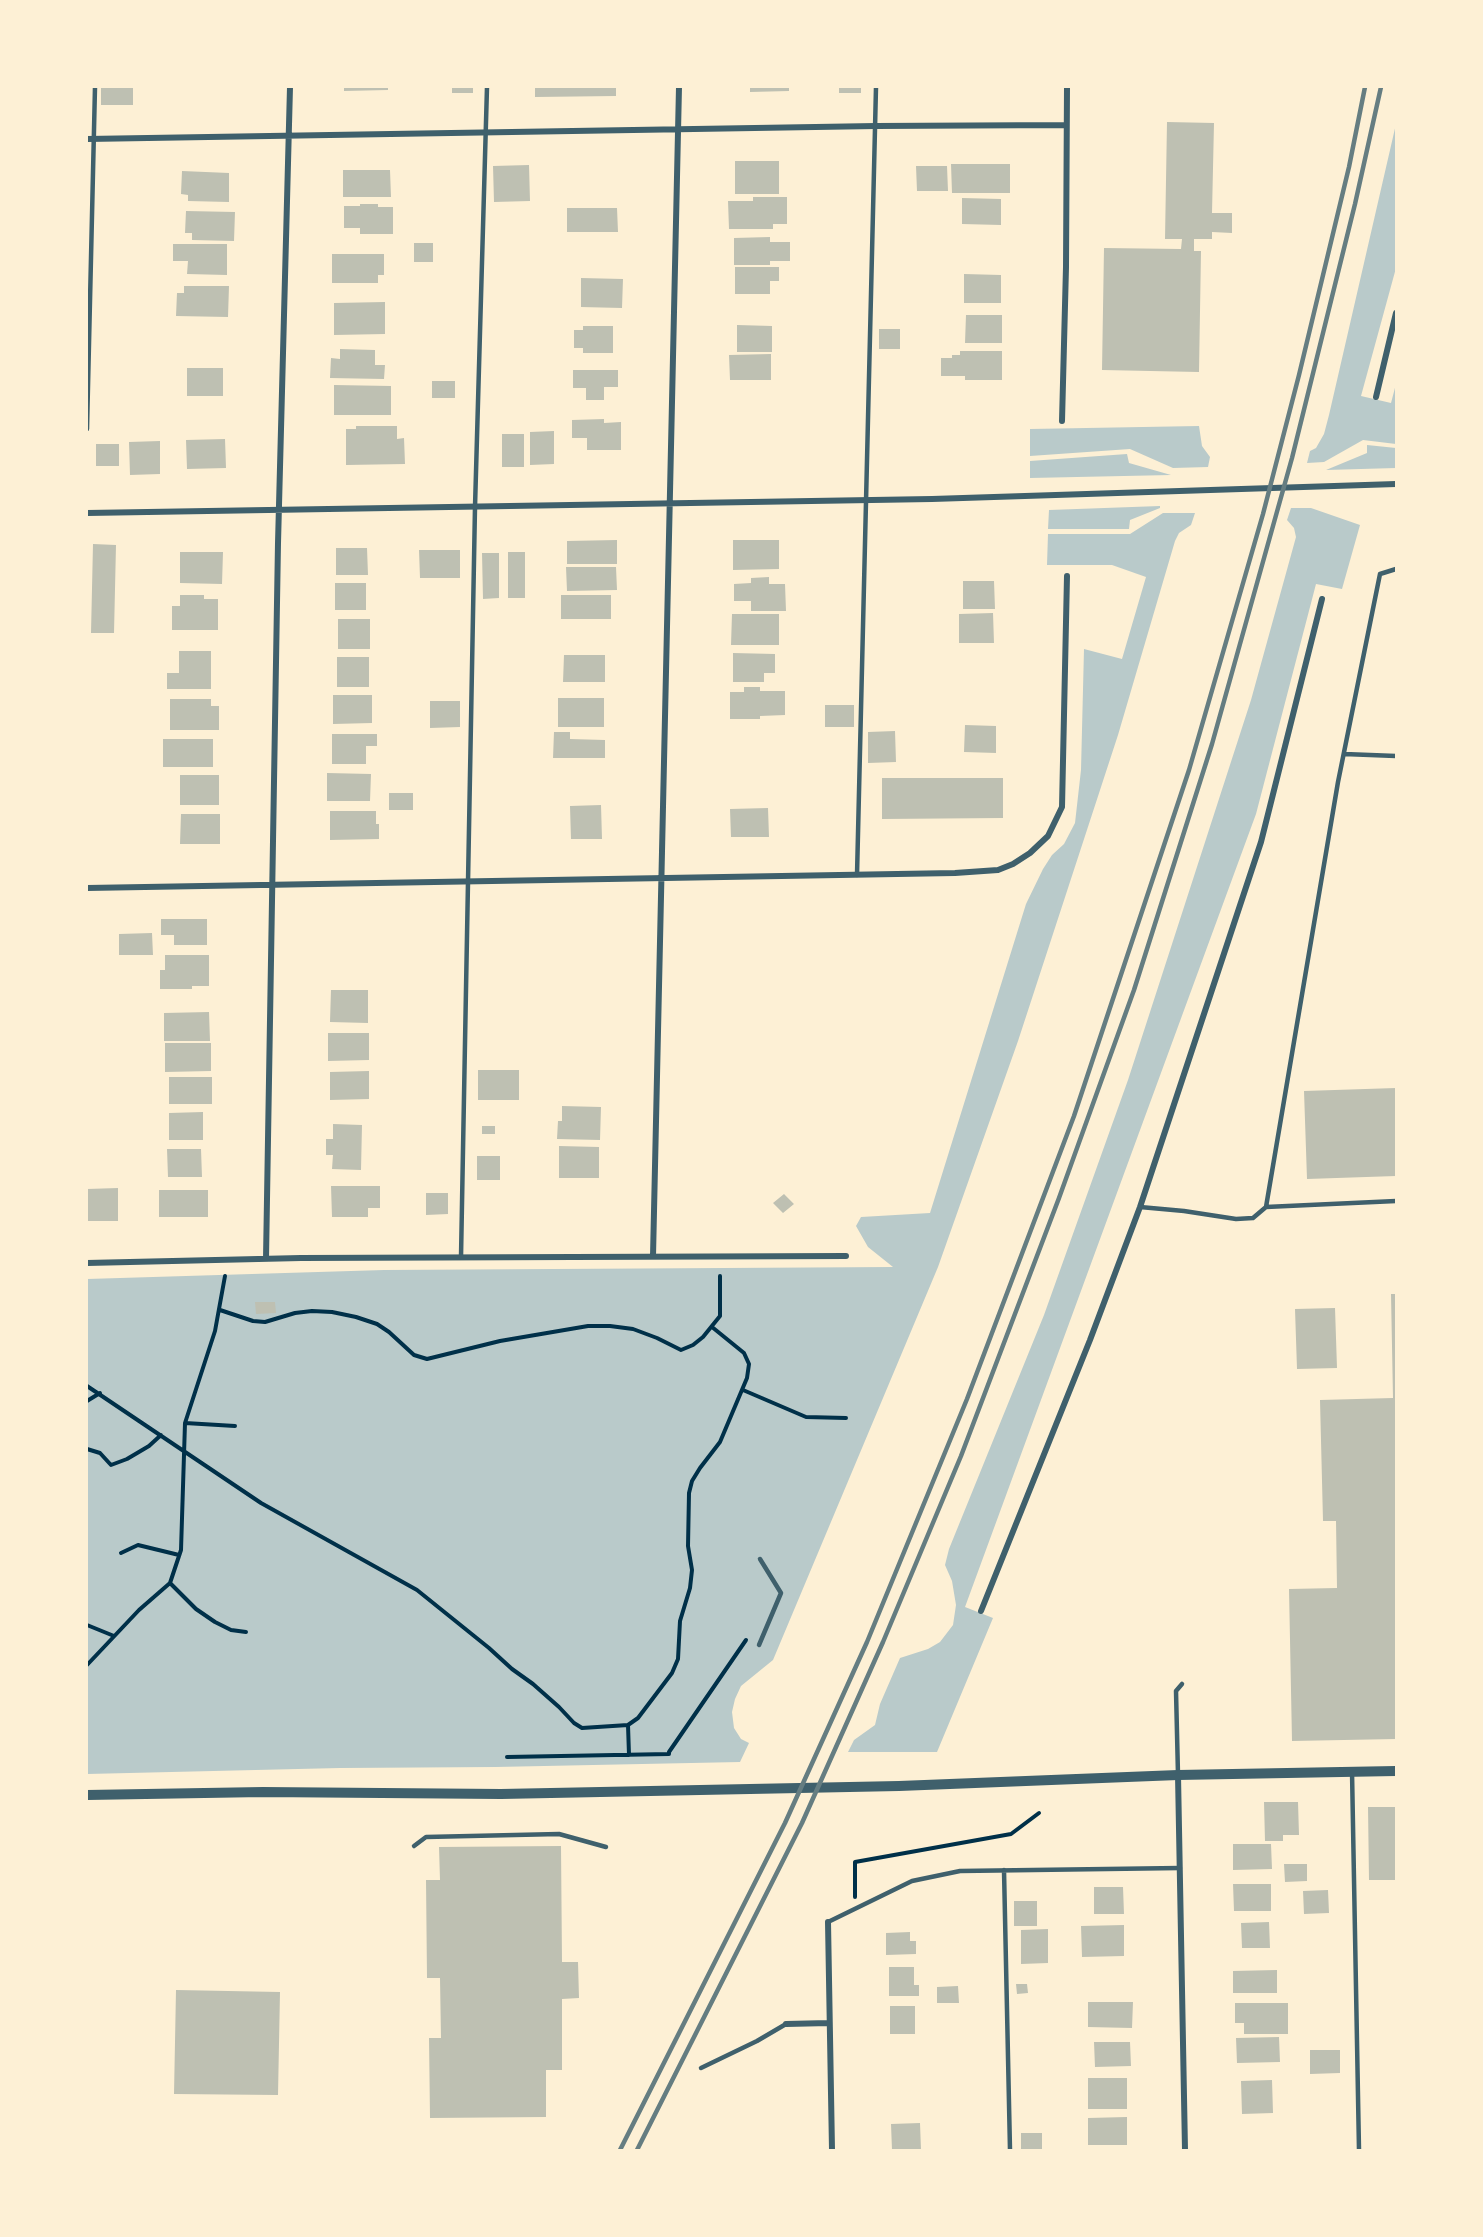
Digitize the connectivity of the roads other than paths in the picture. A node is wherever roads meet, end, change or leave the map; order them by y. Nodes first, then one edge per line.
1 (95, 87) edge
2 (290, 87) edge
3 (487, 87) edge
4 (679, 87) edge
5 (876, 87) edge
6 (1067, 87) edge
7 (1066, 125) junction
8 (876, 126) junction
9 (678, 129) junction
10 (486, 132) junction
11 (288, 135) junction
12 (87, 139) edge
13 (95, 139) junction
14 (88, 305) edge
15 (1396, 313) edge
16 (88, 333) edge
17 (1376, 397) dead end
18 (87, 414) edge
19 (1062, 421) dead end
20 (87, 429) edge
21 (1396, 484) edge
22 (867, 500) junction
23 (669, 504) junction
24 (474, 507) junction
25 (279, 509) junction
26 (87, 513) edge
27 (1396, 569) edge
28 (1067, 576) dead end
29 (1322, 599) dead end
30 (1344, 754) junction
31 (1396, 756) edge
32 (857, 875) junction
33 (661, 878) junction
34 (467, 880) junction
35 (272, 885) junction
36 (87, 888) edge
37 (1396, 1200) edge
38 (1140, 1207) junction
39 (1266, 1207) junction
40 (653, 1256) junction
41 (846, 1256) dead end
42 (461, 1257) junction
43 (266, 1258) junction
44 (87, 1263) edge
45 (760, 1559) dead end
46 (981, 1611) dead end
47 (759, 1646) dead end
48 (1182, 1684) dead end
49 (1396, 1771) edge
50 (1352, 1772) junction
51 (1178, 1775) junction
52 (87, 1796) edge
53 (414, 1846) dead end
54 (606, 1847) dead end
55 (1180, 1868) junction
56 (1004, 1870) junction
57 (828, 1922) joint
58 (829, 2023) junction
59 (786, 2024) joint
60 (701, 2068) dead end
61 (832, 2150) edge
62 (1011, 2150) edge
63 (1185, 2150) edge
64 (1359, 2150) edge

1 - 13 lane
2 - 11 street
3 - 10 lane
4 - 9 street
5 - 8 lane
6 - 7 street
7 - 8 street
7 - 19 street
8 - 9 street
8 - 22 lane
9 - 10 street
9 - 23 street
10 - 11 street
10 - 24 lane
11 - 13 street
11 - 25 street
12 - 13 street
13 - 14 lane
14 - 16 lane
15 - 17 street
16 - 18 lane
18 - 20 lane
21 - 22 street
22 - 23 street
22 - 32 lane
23 - 24 street
23 - 33 street
24 - 25 street
24 - 34 lane
25 - 26 street
25 - 35 street
27 - 30 lane
28 - 32 street
29 - 38 street
30 - 31 lane
30 - 39 lane
32 - 33 street
33 - 34 street
33 - 40 street
34 - 35 street
34 - 42 lane
35 - 36 street
35 - 43 street
37 - 39 lane
38 - 39 lane
38 - 46 street
40 - 41 street
40 - 42 street
42 - 43 street
43 - 44 street
45 - 47 lane
48 - 51 lane
49 - 50 street
50 - 51 street
50 - 64 lane
51 - 52 street
51 - 55 street
53 - 54 lane
55 - 56 lane
55 - 63 street
56 - 57 lane
56 - 62 lane
57 - 58 street
58 - 59 street
58 - 61 street
59 - 60 lane

